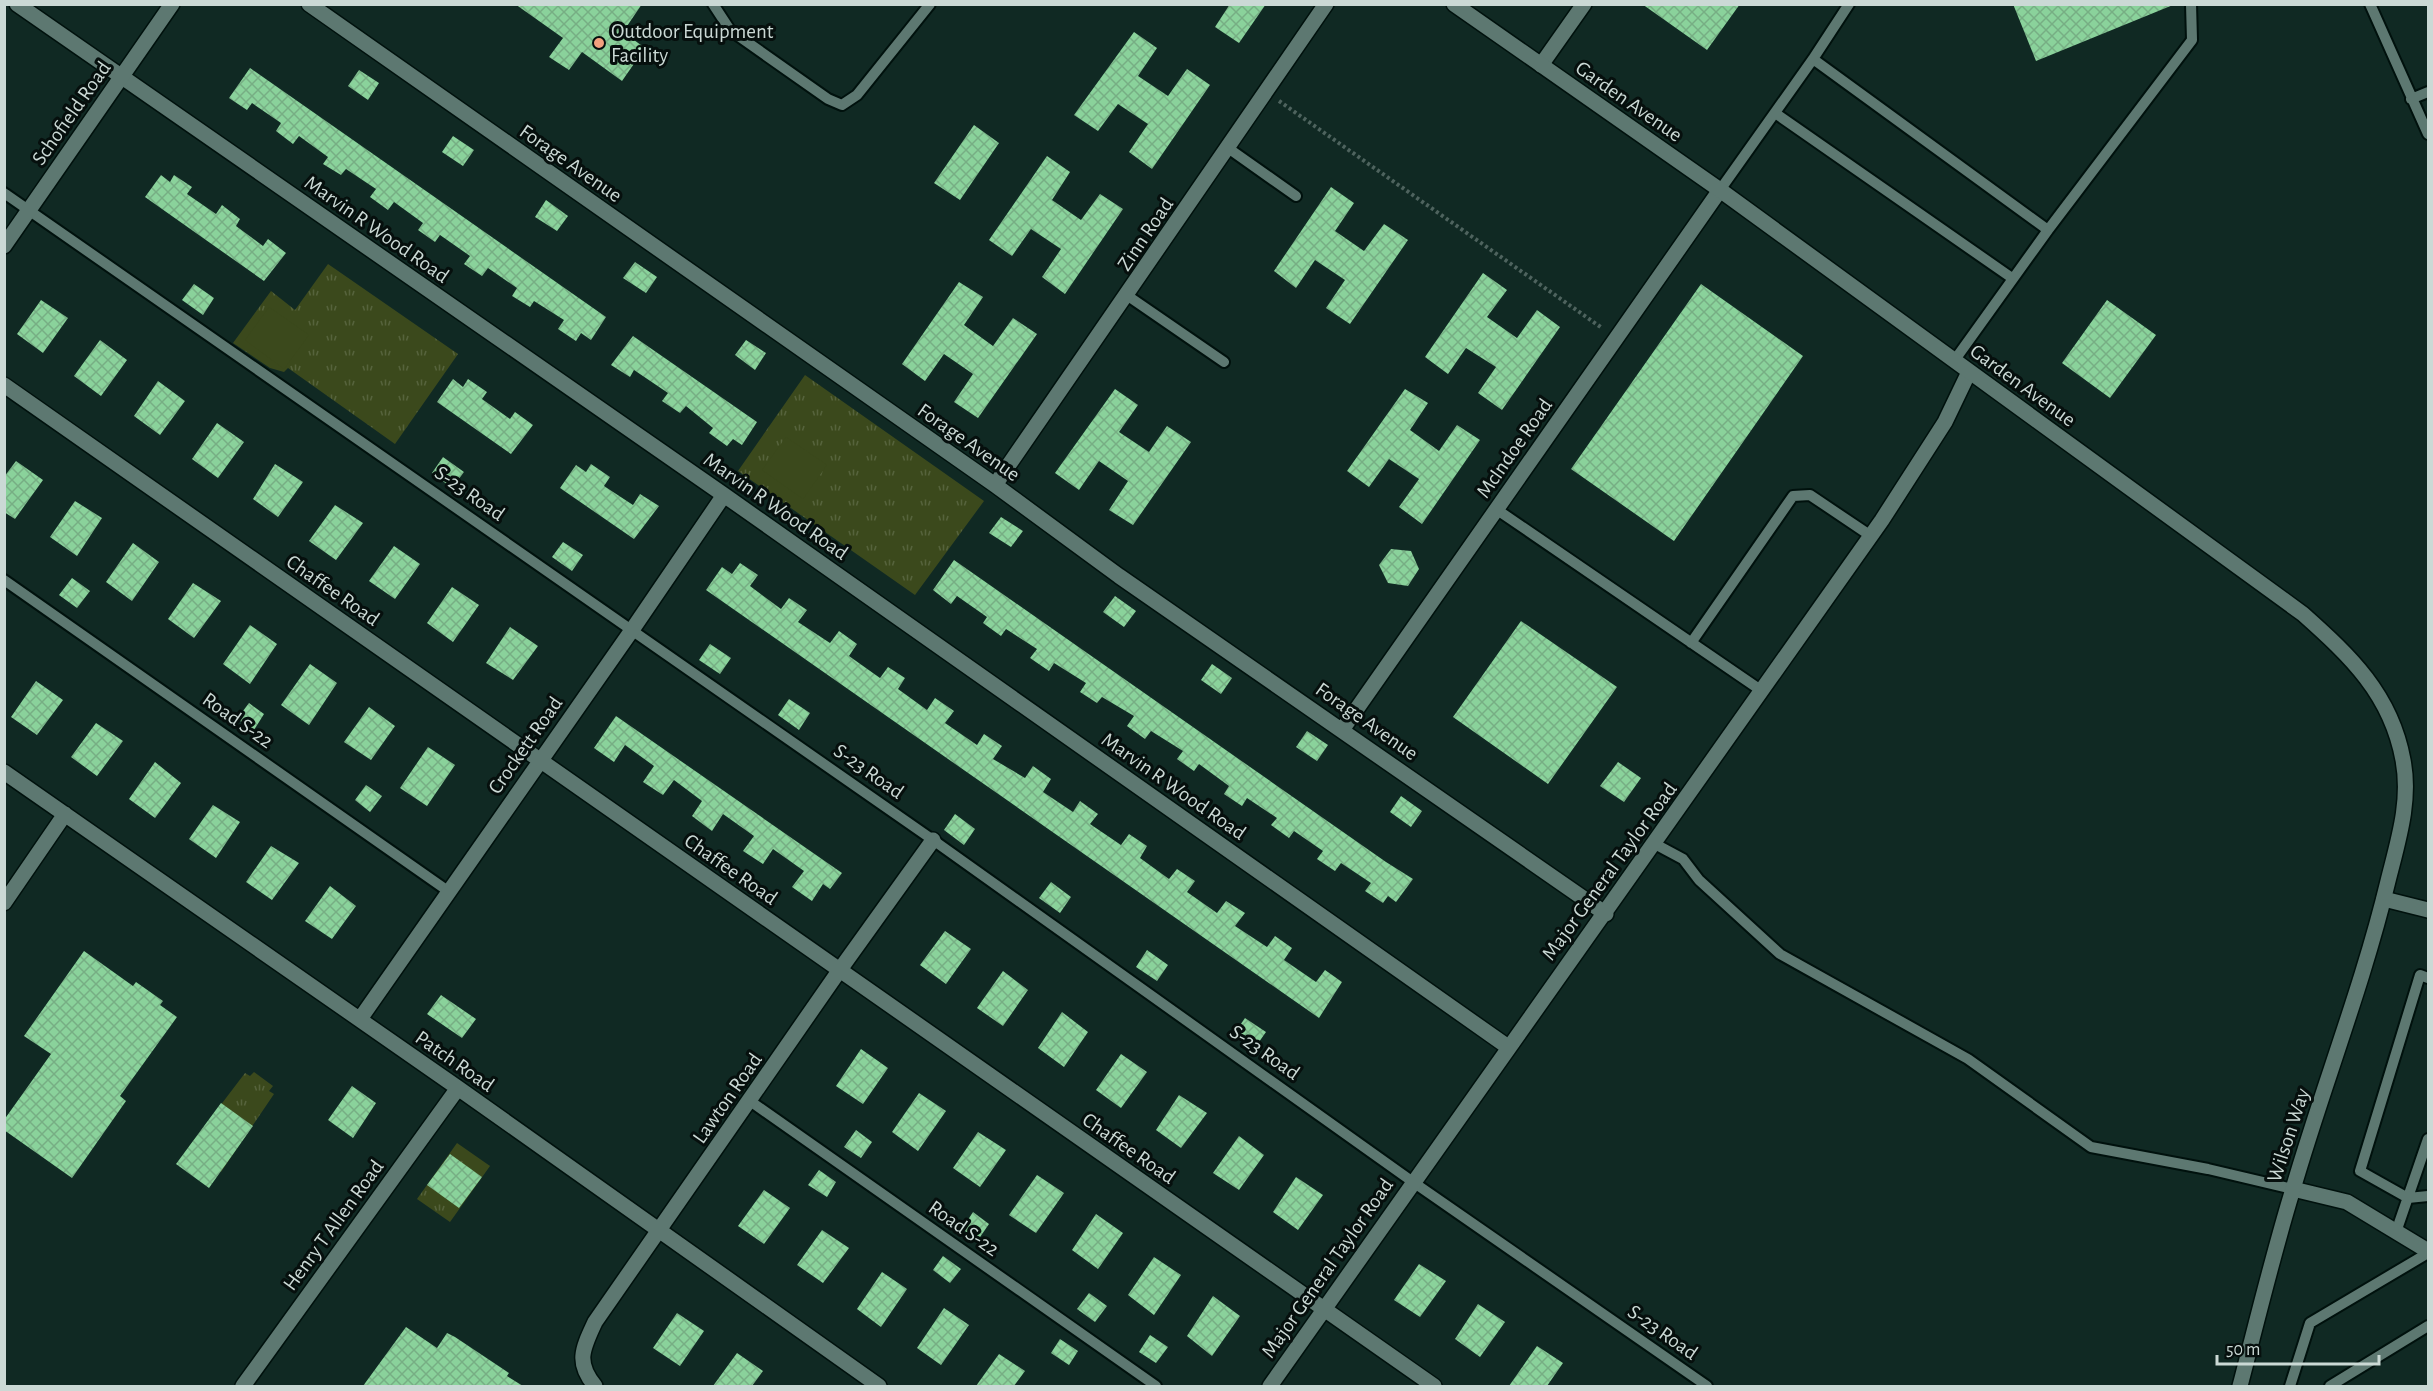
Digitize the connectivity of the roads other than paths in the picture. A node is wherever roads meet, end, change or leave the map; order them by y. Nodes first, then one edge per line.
1 (17, 4) edge
2 (172, 4) edge
3 (309, 4) edge
4 (713, 4) edge
5 (930, 4) edge
6 (1326, 4) edge
7 (1454, 4) edge
8 (1584, 4) edge
9 (1849, 4) edge
10 (2191, 4) edge
11 (2370, 4) edge
12 (1813, 59) junction
13 (1541, 65) junction
14 (122, 77) junction
15 (2428, 92) edge
16 (2411, 99) junction
17 (1775, 113) junction
18 (2428, 134) edge
19 (1228, 148) junction
20 (1720, 190) junction
21 (4, 193) edge
22 (1296, 196) dead end
23 (29, 210) junction
24 (2048, 230) junction
25 (4, 246) edge
26 (2012, 278) junction
27 (1128, 296) junction
28 (1954, 362) junction
29 (1224, 363) dead end
30 (1969, 372) junction
31 (4, 385) edge
32 (995, 485) junction
33 (724, 495) junction
34 (1496, 509) junction
35 (1871, 536) junction
36 (4, 580) edge
37 (632, 630) junction
38 (1691, 643) junction
39 (1762, 691) junction
40 (1342, 730) junction
41 (540, 760) junction
42 (4, 772) edge
43 (65, 814) junction
44 (933, 840) junction
45 (1655, 844) junction
46 (448, 891) junction
47 (2384, 899) junction
48 (4, 903) edge
49 (2428, 910) edge
50 (1606, 914) junction
51 (839, 971) junction
52 (2428, 978) edge
53 (360, 1019) junction
54 (1508, 1047) junction
55 (458, 1088) junction
56 (750, 1101) junction
57 (2428, 1140) edge
58 (1413, 1182) junction
59 (2293, 1189) junction
60 (2428, 1196) edge
61 (2408, 1198) junction
62 (659, 1232) junction
63 (2396, 1232) junction
64 (2428, 1252) edge
65 (1323, 1309) junction
66 (2428, 1326) edge
67 (243, 1386) edge
68 (595, 1386) edge
69 (879, 1386) edge
70 (1156, 1386) edge
71 (1270, 1386) edge
72 (1434, 1386) edge
73 (1707, 1386) edge
74 (2240, 1386) edge
75 (2290, 1386) edge
76 (2330, 1386) edge

1 - 14 street, Marvin R Wood Road
2 - 14 street, Schofield Road
3 - 32 street, Forage Avenue
4 - 5 lane
6 - 19 street, Zinn Road
7 - 13 street, Garden Avenue
8 - 13 street
9 - 12 lane
10 - 24 lane
11 - 16 lane
12 - 17 lane
12 - 24 lane
13 - 20 street, Garden Avenue
14 - 23 street, Schofield Road
14 - 33 street, Marvin R Wood Road
15 - 16 lane
16 - 18 lane
17 - 20 lane
17 - 26 lane
19 - 22 lane
19 - 27 street, Zinn Road
20 - 28 street, Garden Avenue
20 - 34 street, McIndoe Road
21 - 23 lane, S-23 Road
23 - 25 street, Schofield Road
23 - 37 lane, S-23 Road
24 - 26 lane
26 - 28 lane
27 - 29 lane
27 - 32 street, Zinn Road
28 - 30 street, Garden Avenue
30 - 35 street, Major General Taylor Road
30 - 47 street, Garden Avenue
31 - 41 street, Chaffee Road
32 - 40 street, Forage Avenue
33 - 37 street, Crockett Road
33 - 54 street, Marvin R Wood Road
34 - 38 lane
34 - 40 street, McIndoe Road
35 - 38 lane
35 - 39 street, Major General Taylor Road
36 - 46 lane, Road S-22
37 - 41 street, Crockett Road
37 - 44 lane, S-23 Road
38 - 39 lane
39 - 45 street, Major General Taylor Road
40 - 50 street, Forage Avenue
41 - 46 street, Crockett Road
41 - 51 street, Chaffee Road
42 - 43 street, Patch Road
43 - 48 street
43 - 53 street, Patch Road
44 - 51 street, Lawton Road
44 - 58 lane, S-23 Road
45 - 50 street, Major General Taylor Road
45 - 59 lane
46 - 53 street, Crockett Road
47 - 49 street
47 - 59 street, Wilson Way
50 - 54 street, Major General Taylor Road
51 - 56 street, Lawton Road
51 - 65 street, Chaffee Road
52 - 61 lane
53 - 55 street, Patch Road
54 - 58 street, Major General Taylor Road
55 - 62 street, Patch Road
55 - 67 street, Henry T Allen Road
56 - 62 street, Lawton Road
56 - 70 lane, Road S-22
57 - 61 lane
58 - 65 street, Major General Taylor Road
58 - 73 lane, S-23 Road
59 - 63 street
59 - 74 street, Wilson Way
60 - 61 lane
61 - 63 lane
62 - 68 street, Lawton Road
62 - 69 street, Patch Road
63 - 64 street
64 - 75 lane
65 - 71 street, Major General Taylor Road
65 - 72 street, Chaffee Road
66 - 76 lane

